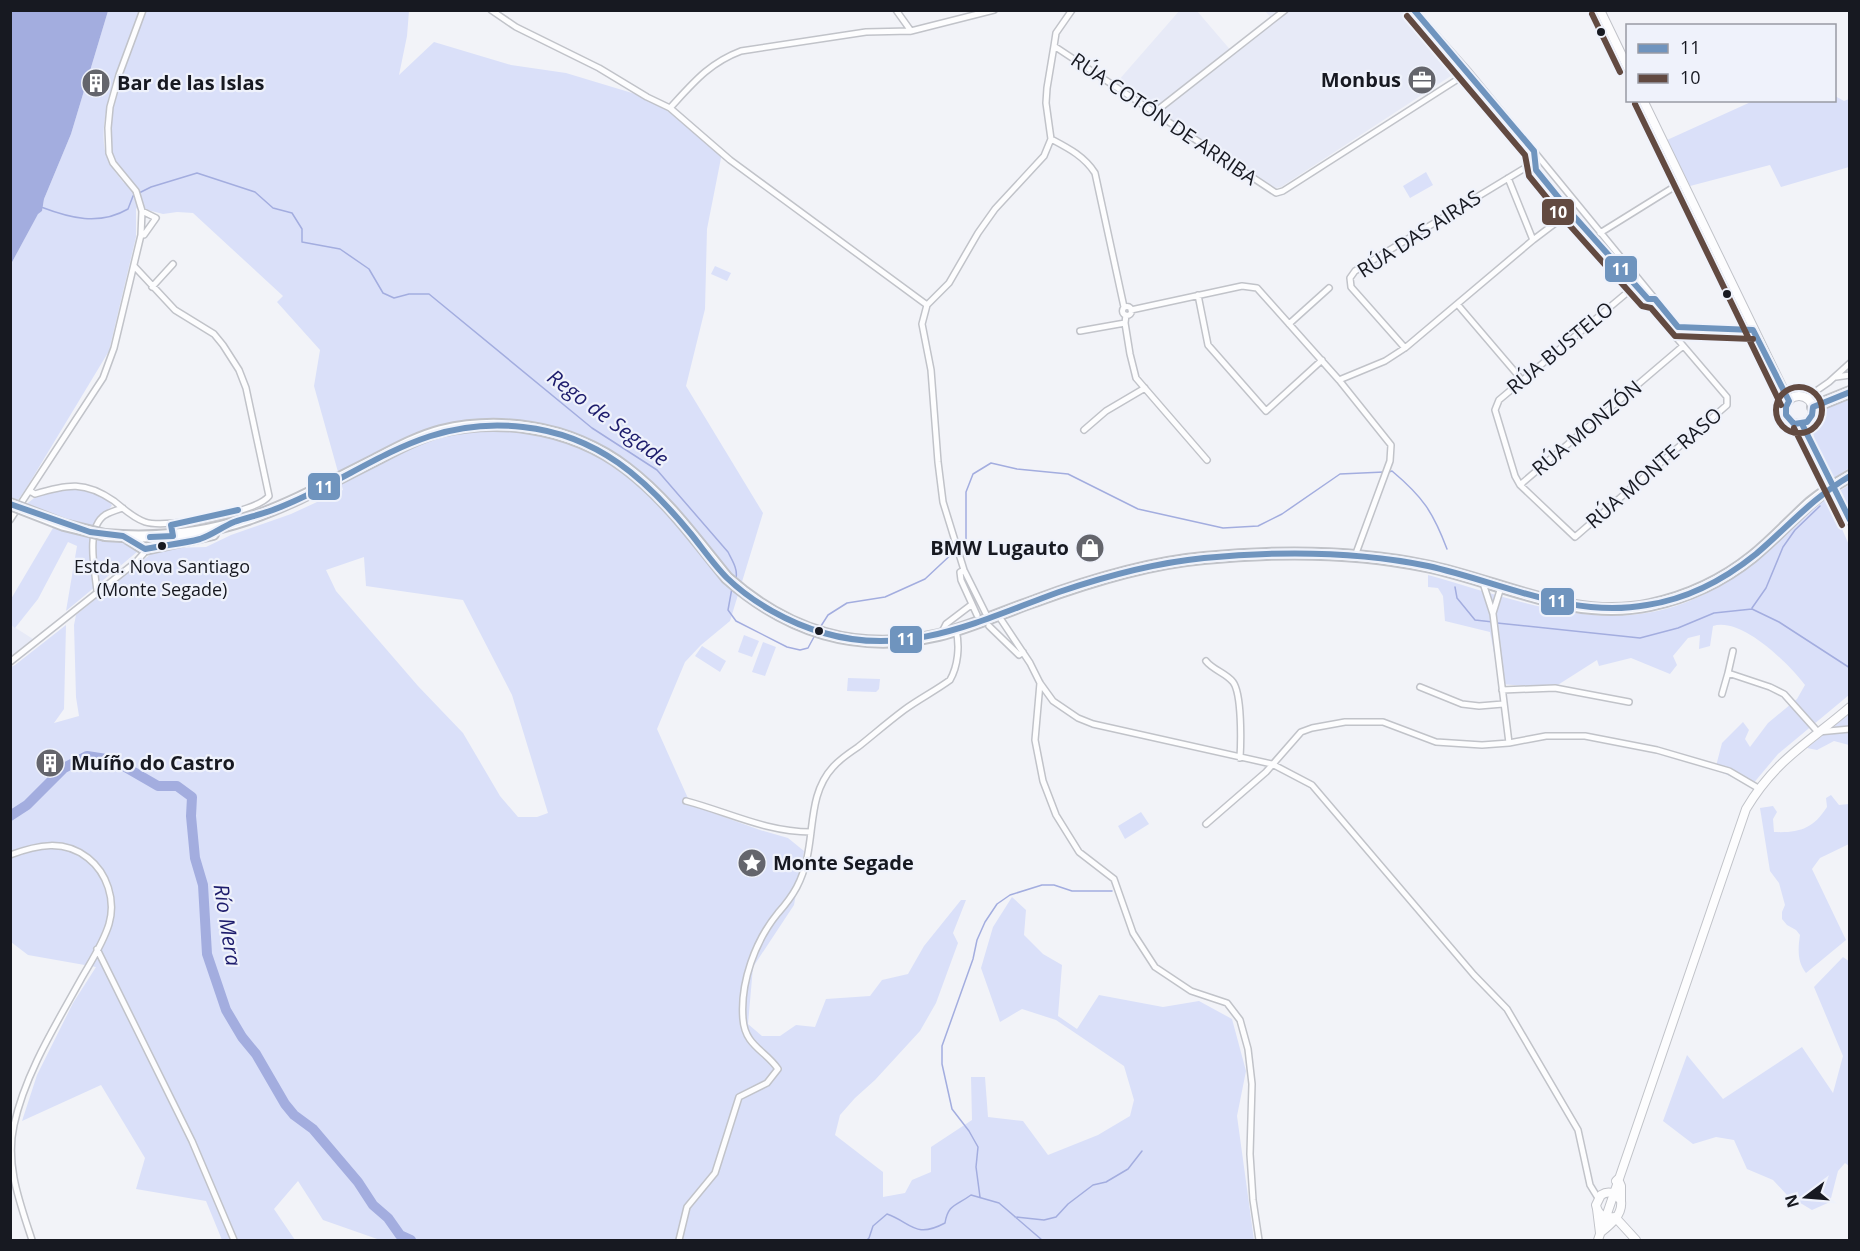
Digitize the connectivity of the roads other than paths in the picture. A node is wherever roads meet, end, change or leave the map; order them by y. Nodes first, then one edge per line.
1 (143, 10) edge
2 (491, 10) edge
3 (896, 10) edge
4 (994, 10) edge
5 (1072, 10) edge
6 (1285, 10) edge
7 (1414, 10) edge
8 (1600, 10) edge
9 (911, 31) junction
10 (1054, 46) junction
11 (1626, 64) edge
12 (1469, 72) junction
13 (1644, 102) edge
14 (670, 108) junction
15 (1155, 112) junction
16 (1051, 139) junction
17 (1534, 151) junction
18 (1544, 163) junction
19 (1535, 165) junction
20 (1508, 178) junction
21 (1682, 182) junction
22 (1579, 206) junction
23 (142, 212) junction
24 (1571, 212) junction
25 (1600, 233) junction
26 (141, 235) junction
27 (1533, 240) junction
28 (173, 264) dead end
29 (134, 266) junction
30 (1635, 286) junction
31 (152, 287) junction
32 (1329, 288) dead end
33 (1198, 295) junction
34 (1655, 299) junction
35 (927, 305) junction
36 (1458, 305) junction
37 (1124, 307) junction
38 (1652, 308) junction
39 (1131, 310) junction
40 (1126, 315) junction
41 (1125, 323) junction
42 (1289, 324) junction
43 (1753, 330) junction
44 (1080, 331) dead end
45 (1683, 346) junction
46 (1405, 348) junction
47 (1322, 360) junction
48 (1850, 363) edge
49 (1850, 375) edge
50 (1834, 377) junction
51 (1339, 380) junction
52 (1522, 380) junction
53 (1145, 388) junction
54 (1850, 392) edge
55 (1806, 398) junction
56 (1789, 401) junction
57 (1813, 407) junction
58 (1802, 424) junction
59 (1084, 430) dead end
60 (1207, 460) dead end
61 (1850, 476) edge
62 (1520, 485) junction
63 (30, 491) junction
64 (1839, 502) junction
65 (10, 504) edge
66 (123, 508) junction
67 (1850, 512) edge
68 (248, 514) junction
69 (10, 520) edge
70 (1850, 521) edge
71 (223, 527) junction
72 (172, 530) junction
73 (123, 536) junction
74 (1575, 537) joint
75 (145, 549) junction
76 (1355, 556) junction
77 (964, 570) junction
78 (1483, 582) junction
79 (1501, 587) junction
80 (97, 591) junction
81 (971, 605) junction
82 (1493, 614) junction
83 (988, 618) junction
84 (956, 630) junction
85 (941, 634) junction
86 (1733, 651) dead end
87 (1023, 652) junction
88 (1206, 661) dead end
89 (10, 662) edge
90 (1728, 674) junction
91 (1040, 683) junction
92 (1420, 687) dead end
93 (1502, 690) junction
94 (1722, 694) dead end
95 (1629, 702) dead end
96 (1503, 704) junction
97 (1850, 707) edge
98 (1850, 729) edge
99 (1818, 732) junction
100 (1509, 743) junction
101 (1240, 758) junction
102 (1272, 764) junction
103 (1758, 788) junction
104 (686, 801) dead end
105 (1206, 824) dead end
106 (811, 832) junction
107 (10, 855) edge
108 (97, 950) junction
109 (11, 1138) edge
110 (1618, 1179) junction
111 (1613, 1193) junction
112 (1601, 1196) junction
113 (1621, 1201) junction
114 (1597, 1209) junction
115 (1615, 1216) junction
116 (1605, 1217) junction
117 (1599, 1237) edge
118 (32, 1240) edge
119 (234, 1240) edge
120 (679, 1240) edge
121 (1259, 1240) edge
122 (1636, 1240) edge

1 - 23 street
2 - 14 street
3 - 9 street
4 - 9 street
5 - 10 street
6 - 15 street
7 - 12 street
8 - 11 main road
9 - 14 street
10 - 15 street, RÚA COTÓN DE ARRIBA
10 - 16 street, RÚA COTÓN DE ARRIBA
12 - 15 street, RÚA COTÓN DE ARRIBA
12 - 17 street
13 - 21 main road
14 - 35 street
16 - 35 street
16 - 37 street
17 - 18 street
17 - 19 street
18 - 19 street
18 - 22 street
19 - 20 street, RÚA DAS AIRAS
19 - 24 street
20 - 27 street
20 - 46 street, RÚA DAS AIRAS
21 - 25 street
21 - 43 main road
22 - 24 street
22 - 24 street
22 - 25 street
23 - 26 street
23 - 26 street
24 - 27 street
24 - 30 street
25 - 34 street
26 - 29 street
27 - 36 street
28 - 31 street
29 - 31 street
29 - 63 street
30 - 34 street
30 - 38 street
30 - 52 street, RÚA BUSTELO
31 - 68 street
32 - 42 street
33 - 39 street
33 - 42 street
33 - 47 street
34 - 38 street
34 - 43 street
35 - 77 street
36 - 46 street
36 - 52 street
37 - 39 street
37 - 40 street
38 - 45 street
39 - 40 street
40 - 41 street
41 - 44 street
41 - 53 street
42 - 47 street
43 - 56 main road
45 - 62 street, RÚA MONZÓN
45 - 74 street, RÚA MONTE RASO
46 - 51 street
47 - 51 street
48 - 50 street
49 - 50 street
50 - 55 street
51 - 76 street
52 - 62 street, RÚA BUSTELO
53 - 59 street
53 - 60 street
54 - 57 highway
55 - 56 main road
55 - 57 main road
56 - 58 main road
57 - 58 main road
58 - 64 main road, bridge
61 - 79 highway
62 - 74 street, RÚA MONZÓN
63 - 66 street
63 - 69 street
64 - 67 main road
64 - 70 main road
65 - 73 highway, bridge
66 - 72 street
66 - 80 street
68 - 71 highway
68 - 72 street
68 - 85 highway
71 - 72 highway
71 - 75 highway
72 - 73 highway
73 - 75 highway
75 - 80 street
76 - 78 highway
76 - 83 highway
77 - 81 street
77 - 83 street
78 - 79 highway
78 - 82 street
79 - 82 street
80 - 89 street
81 - 83 street
81 - 85 street
82 - 93 street
83 - 84 highway
83 - 87 street
83 - 87 street
84 - 85 highway
84 - 106 street
86 - 90 street
87 - 91 street
88 - 101 street
90 - 94 street
90 - 99 street
91 - 101 street
91 - 121 street
92 - 96 street
93 - 95 street
93 - 96 street
96 - 100 street
97 - 99 main road
98 - 99 street
99 - 103 main road
100 - 102 street
100 - 103 street
101 - 102 street
102 - 105 street
102 - 112 street
103 - 110 main road
104 - 106 street
106 - 120 street
107 - 108 street
108 - 109 street
108 - 119 street
109 - 118 street
110 - 111 main road
110 - 112 main road
110 - 113 main road
111 - 112 main road
111 - 113 main road
111 - 116 main road
112 - 114 main road
113 - 115 main road
114 - 116 main road
114 - 117 main road
115 - 116 main road
115 - 117 main road
115 - 122 main road
116 - 117 main road

